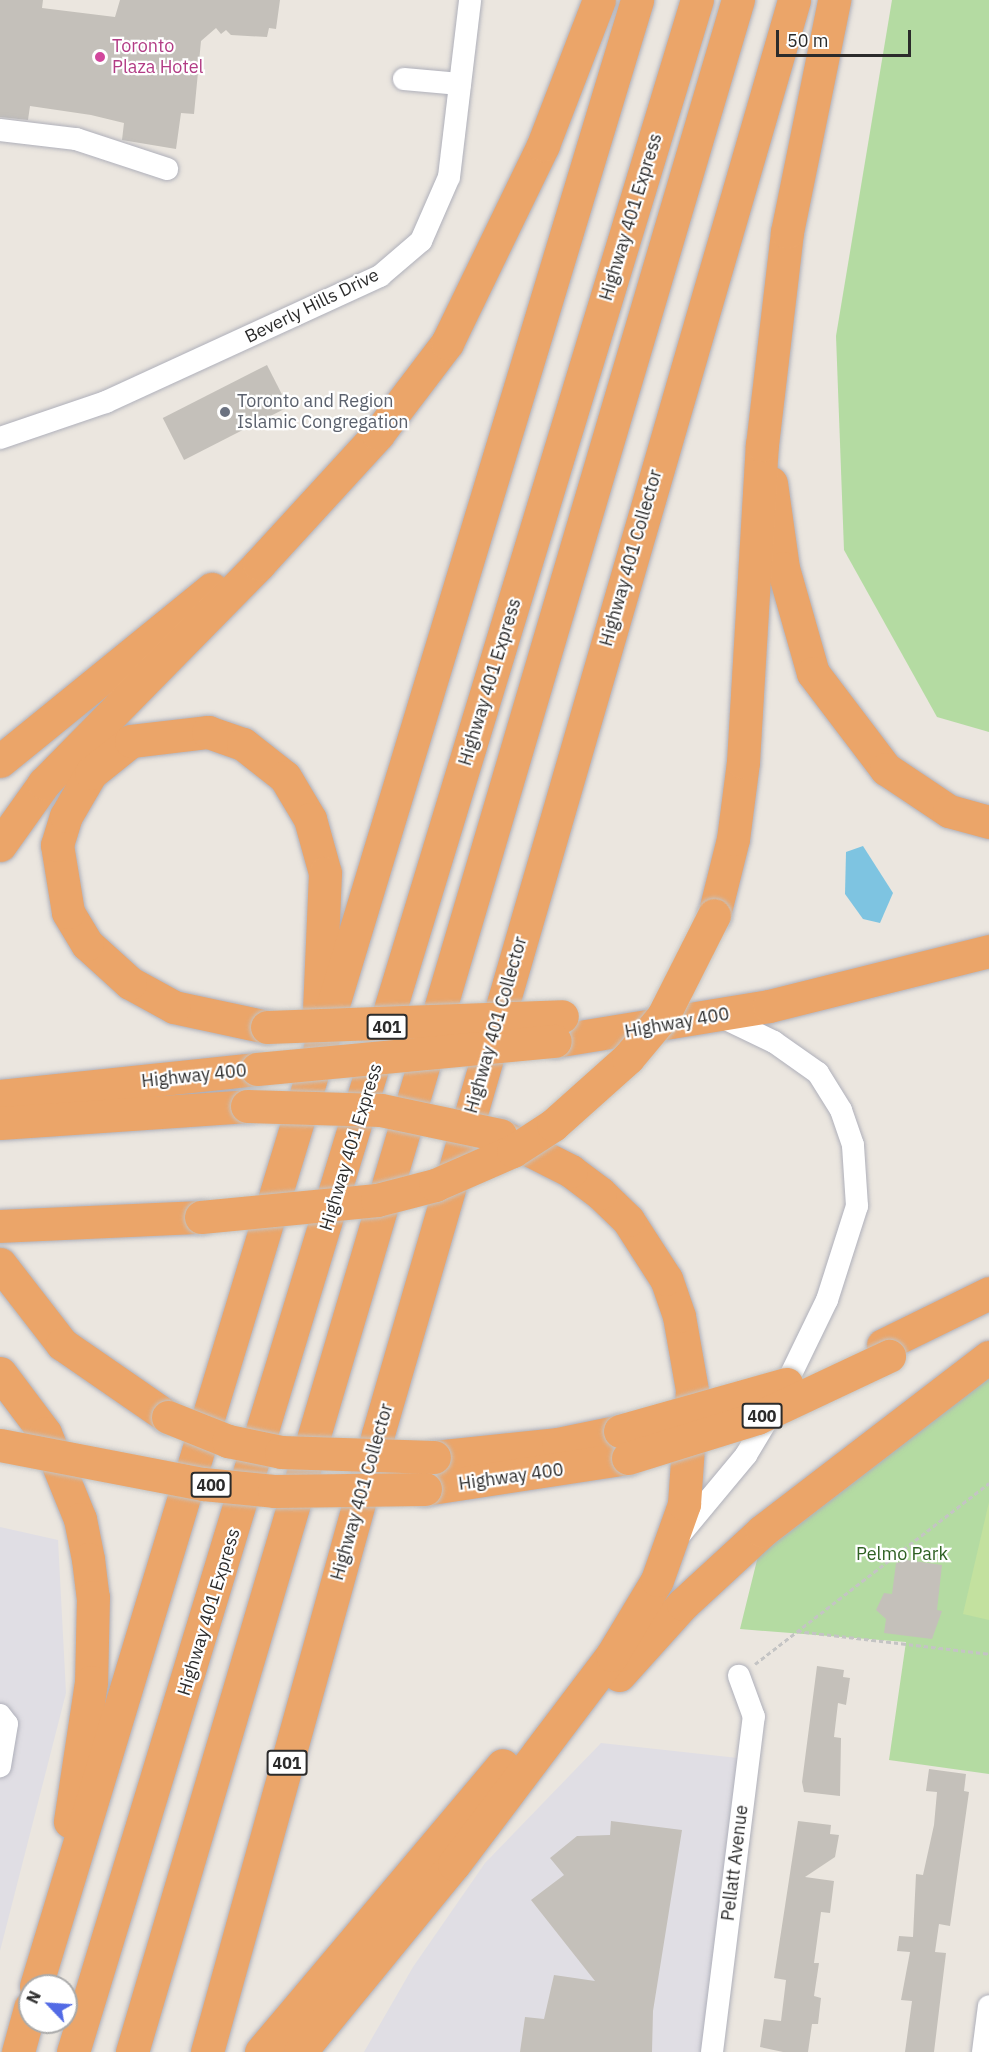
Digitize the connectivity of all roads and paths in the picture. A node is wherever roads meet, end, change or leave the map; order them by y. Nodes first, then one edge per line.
1 (470, 0) edge
2 (598, 0) edge
3 (637, 0) edge
4 (697, 0) edge
5 (738, 0) edge
6 (794, 0) edge
7 (834, 0) edge
8 (404, 79) dead end
9 (460, 84) junction
10 (0, 130) edge
11 (167, 169) dead end
12 (0, 438) edge
13 (762, 445) junction
14 (309, 511) junction
15 (0, 761) edge
16 (989, 822) edge
17 (0, 845) edge
18 (989, 951) edge
19 (706, 1018) junction
20 (558, 1028) junction
21 (0, 1096) edge
22 (0, 1124) edge
23 (298, 1135) junction
24 (0, 1226) edge
25 (0, 1264) edge
26 (989, 1294) edge
27 (989, 1357) edge
28 (0, 1373) edge
29 (624, 1444) junction
30 (0, 1445) edge
31 (691, 1455) junction
32 (989, 1483) edge
33 (674, 1543) junction
34 (797, 1631) junction
35 (989, 1654) edge
36 (739, 1676) joint
37 (0, 1715) edge
38 (0, 1766) edge
39 (481, 1828) junction
40 (46, 1948) junction
41 (39, 1974) edge
42 (989, 2006) edge
43 (23, 2034) edge
44 (18, 2052) edge
45 (73, 2052) edge
46 (132, 2052) edge
47 (207, 2052) edge
48 (261, 2052) edge
49 (300, 2052) edge
50 (712, 2052) edge
51 (983, 2052) edge

1 - 9 street, Beverly Hills Drive
2 - 14 highway
3 - 23 highway
4 - 45 highway, Highway 401 Express / 401
5 - 46 highway, 401
6 - 47 highway, Highway 401 Collector / 401
7 - 13 highway
8 - 9 street
9 - 12 street, Beverly Hills Drive
10 - 11 street
13 - 16 highway
13 - 24 highway, bridge
14 - 15 highway
14 - 17 highway
18 - 19 highway, Highway 400
19 - 20 highway, Highway 400
19 - 33 street
20 - 21 highway, Highway 400, bridge
20 - 23 highway, bridge
22 - 31 highway, bridge
23 - 40 highway
25 - 29 highway, bridge
26 - 29 highway, bridge
27 - 39 highway
28 - 40 highway
29 - 30 highway, Highway 400 / 400, bridge
31 - 33 highway
31 - 48 highway
32 - 34 path
33 - 39 highway
34 - 35 path
34 - 36 path
36 - 50 street, Pellatt Avenue
37 - 38 street
39 - 49 highway
40 - 41 highway
42 - 51 street
43 - 44 highway

